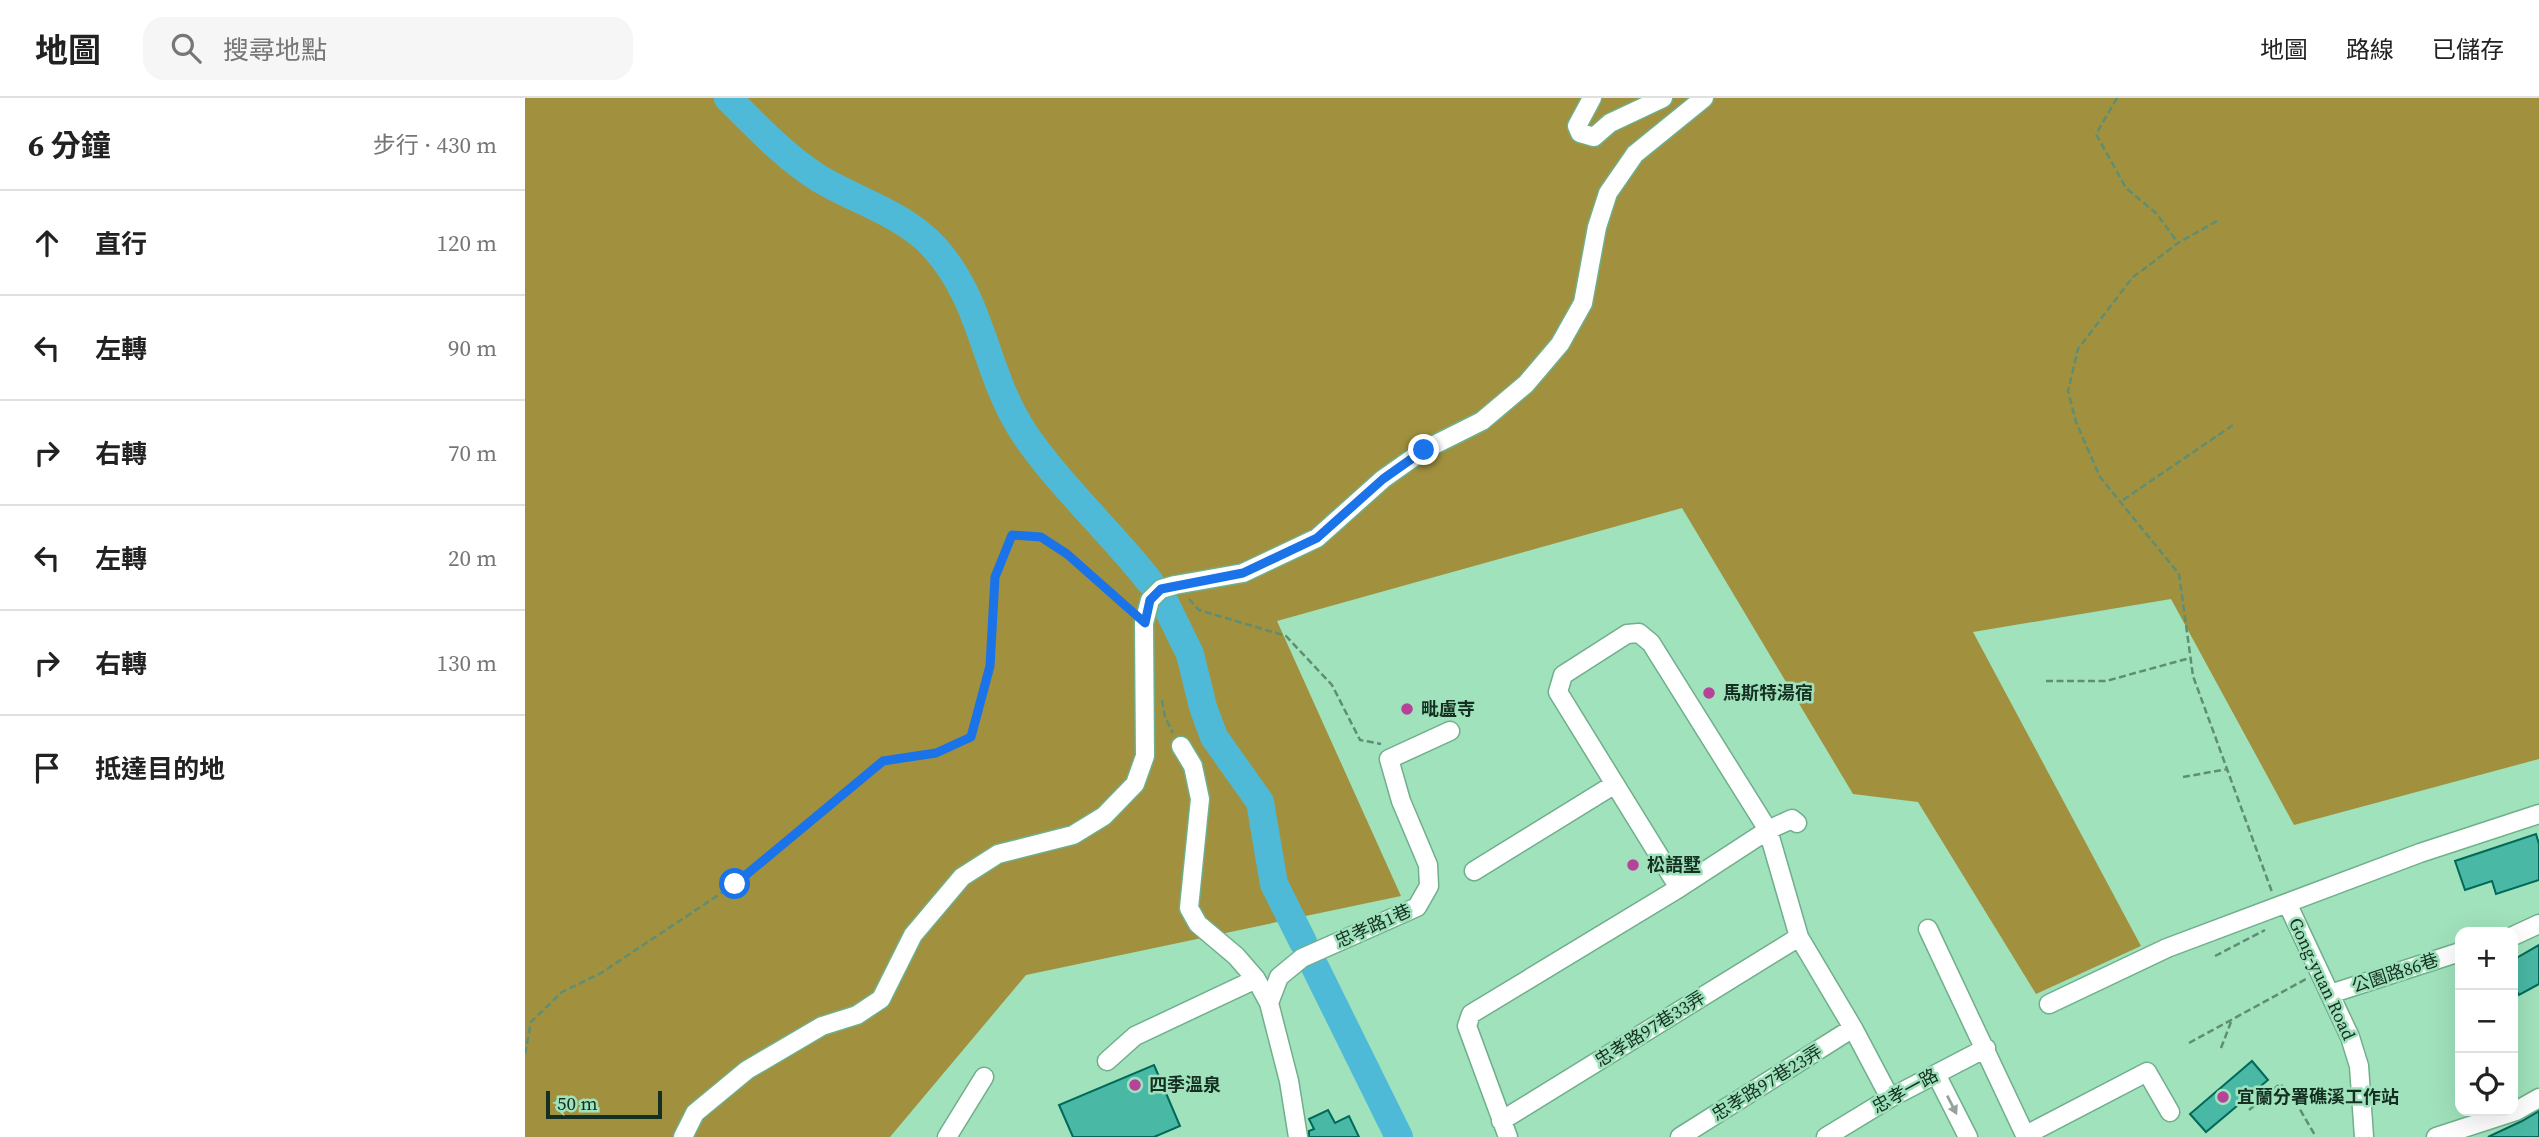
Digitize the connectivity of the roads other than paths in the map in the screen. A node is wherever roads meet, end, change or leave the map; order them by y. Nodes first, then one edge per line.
1 (1592, 98) edge
2 (1663, 98) edge
3 (1704, 98) edge
4 (1450, 730) dead end
5 (1181, 746) dead end
6 (1615, 784) junction
7 (2539, 814) edge
8 (1797, 823) dead end
9 (1768, 830) junction
10 (1474, 871) dead end
11 (1679, 888) junction
12 (2289, 908) junction
13 (2539, 924) edge
14 (1928, 929) dead end
15 (2518, 934) edge
16 (1799, 937) junction
17 (2455, 954) edge
18 (1256, 979) junction
19 (2330, 994) junction
20 (1269, 1003) junction
21 (2049, 1004) dead end
22 (1853, 1028) junction
23 (1986, 1048) junction
24 (1107, 1061) dead end
25 (1936, 1074) junction
26 (984, 1077) dead end
27 (1890, 1098) junction
28 (2539, 1098) edge
29 (2170, 1112) dead end
30 (1504, 1129) edge
31 (2026, 1136) edge
32 (683, 1137) edge
33 (947, 1137) edge
34 (1298, 1137) edge
35 (1680, 1137) edge
36 (1826, 1137) edge
37 (1968, 1137) edge
38 (2364, 1137) edge
39 (2435, 1137) edge

1 - 2 street
3 - 32 street
4 - 20 street, 忠孝路1巷
5 - 18 street
6 - 9 street
6 - 10 street
6 - 11 street
7 - 12 street
8 - 9 street
9 - 11 street
9 - 16 street
11 - 30 street
12 - 19 street, Gong-yuan Road
12 - 21 street
13 - 15 street
14 - 23 street
16 - 22 street
16 - 30 street, 忠孝路97巷33弄
17 - 19 street, 公園路86巷
18 - 20 street
18 - 24 street
19 - 38 street, Gong-yuan Road
20 - 34 street
22 - 27 street
22 - 35 street, 忠孝路97巷23弄
23 - 25 street, 忠孝一路
23 - 31 street
25 - 27 street, 忠孝一路
25 -> 37 street
26 - 33 street
27 - 36 street, 忠孝一路
28 - 39 street
29 - 31 street

